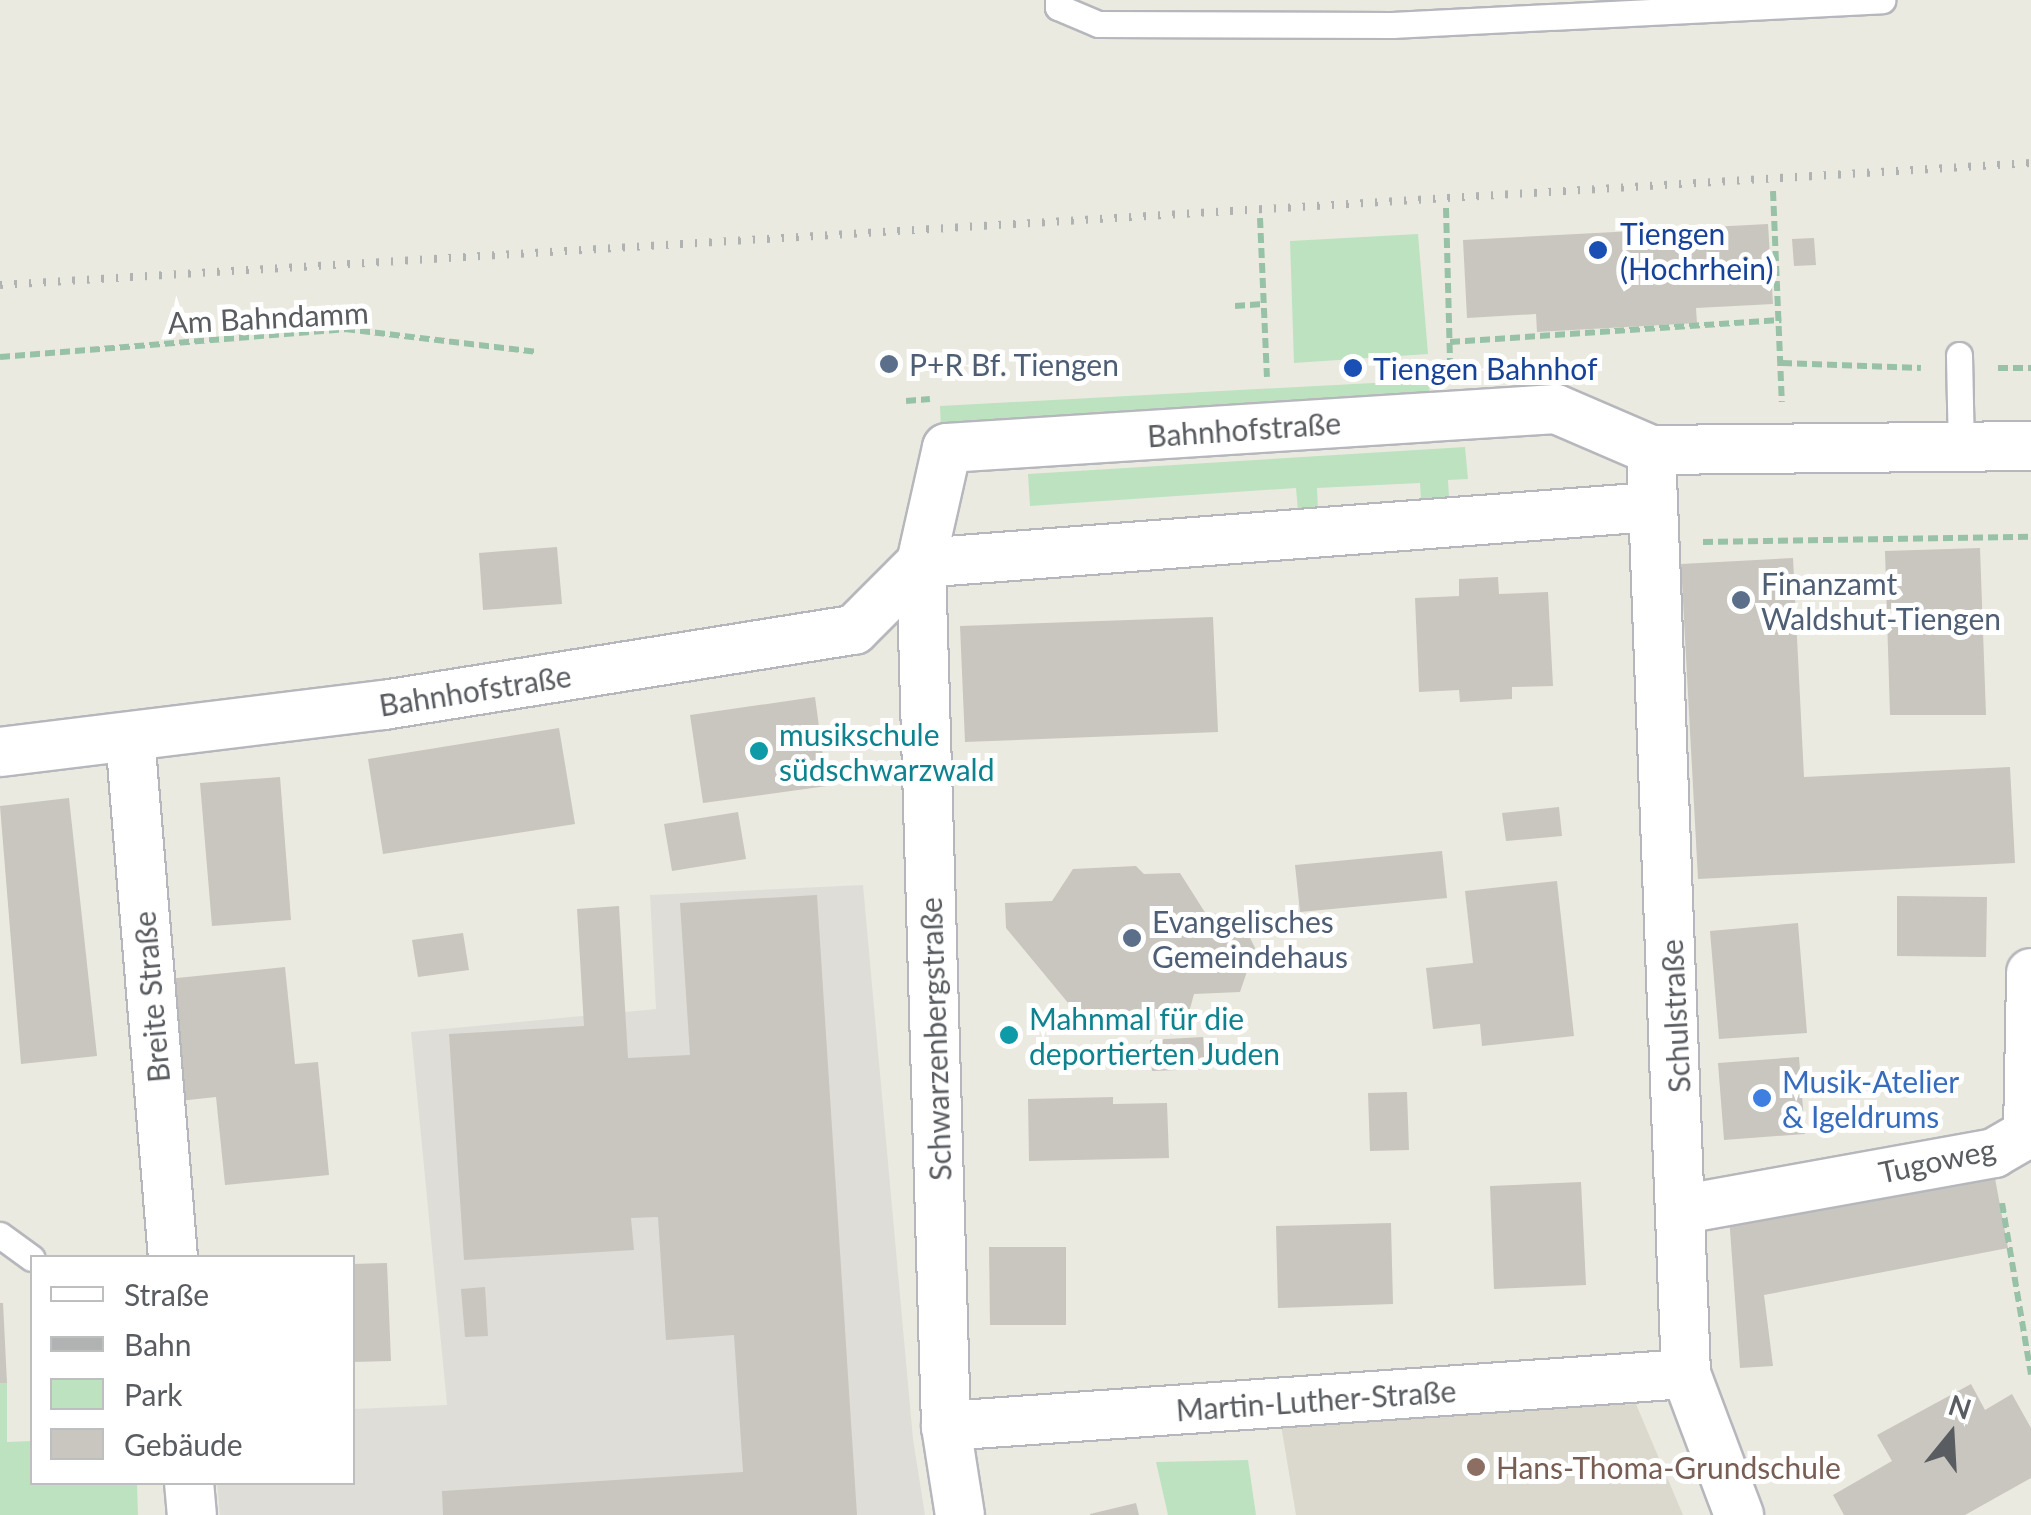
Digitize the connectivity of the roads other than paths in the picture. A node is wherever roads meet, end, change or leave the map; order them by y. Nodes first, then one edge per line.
1 (1058, 0) edge
2 (1882, 0) edge
3 (1959, 362) road end
4 (2031, 446) edge
5 (1961, 447) junction
6 (1651, 450) junction
7 (1651, 525) junction
8 (921, 563) junction
9 (130, 738) junction
10 (0, 752) edge
11 (2031, 973) edge
12 (1684, 1209) junction
13 (0, 1235) edge
14 (173, 1255) edge
15 (30, 1257) edge
16 (1686, 1374) junction
17 (946, 1426) junction
18 (189, 1485) edge
19 (192, 1515) edge
20 (960, 1515) edge
21 (1739, 1515) edge

1 - 2 lane
3 - 5 lane
4 - 5 street, Bahnhofstraße
5 - 6 street, Bahnhofstraße
6 - 7 street
6 - 8 street, Bahnhofstraße
7 - 8 street
7 - 12 street, Schulstraße
8 - 9 street, Bahnhofstraße
8 - 17 street, Schwarzenbergstraße
9 - 10 street, Bahnhofstraße
9 - 14 street, Breite Straße
11 - 12 street, Tugoweg
12 - 16 street, Schulstraße
13 - 15 lane
16 - 17 street, Martin-Luther-Straße
16 - 21 street, Schulstraße
17 - 20 street, Schwarzenbergstraße
18 - 19 street

